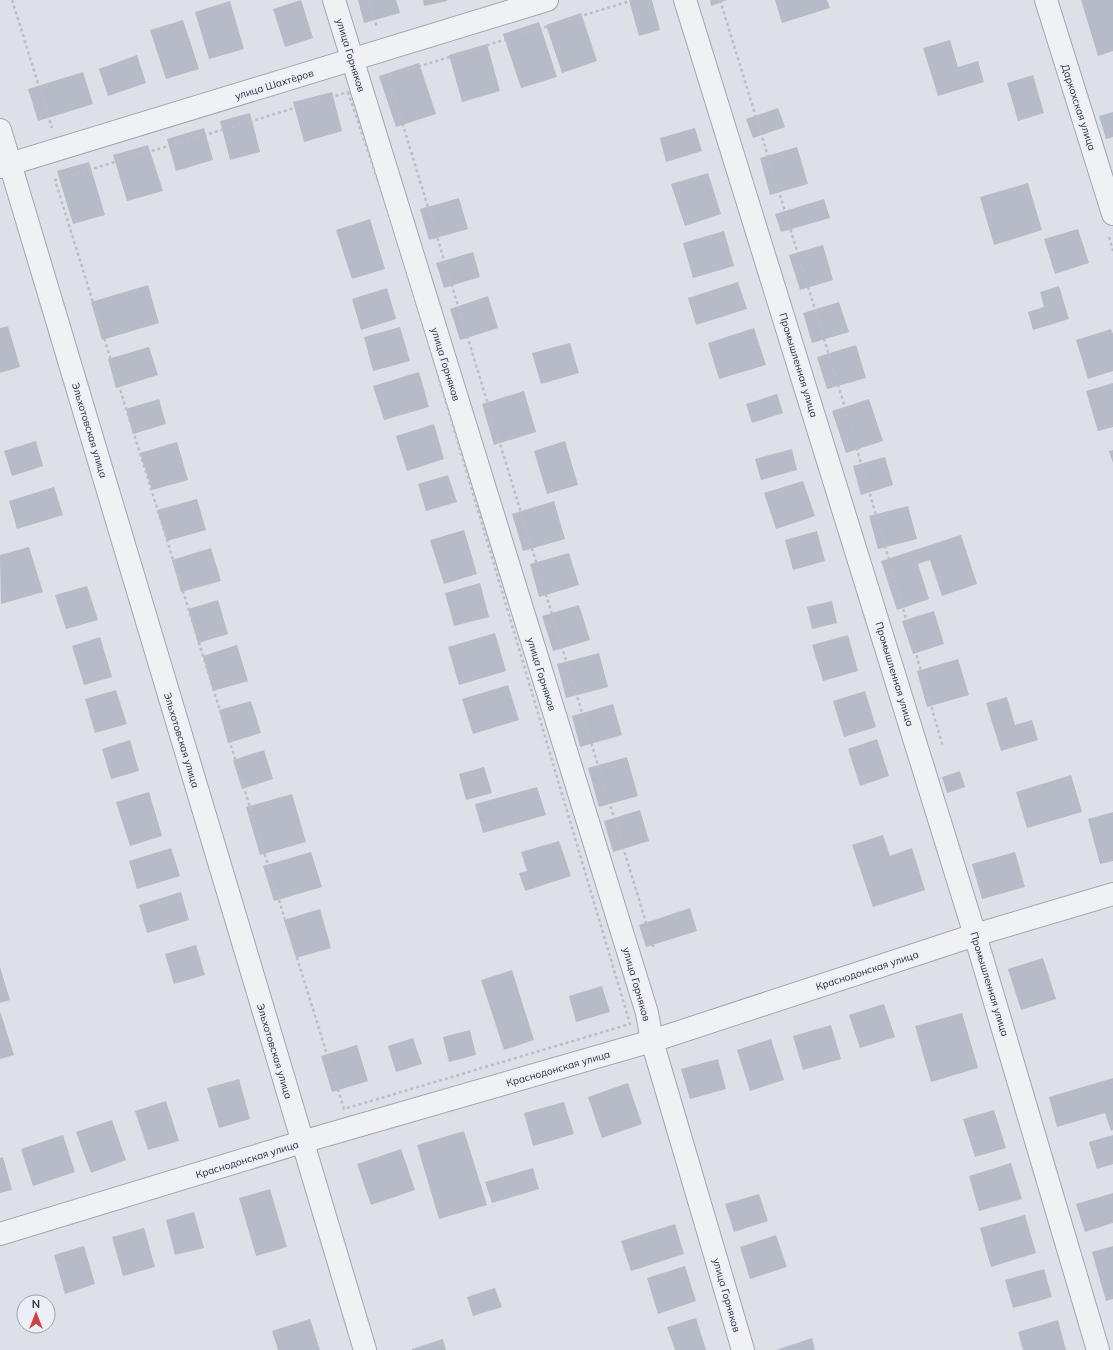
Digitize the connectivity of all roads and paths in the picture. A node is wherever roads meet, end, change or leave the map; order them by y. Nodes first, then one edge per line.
1 (12, 0) edge
2 (334, 0) edge
3 (547, 0) edge
4 (633, 0) edge
5 (685, 0) edge
6 (720, 0) edge
7 (1046, 0) edge
8 (353, 60) junction
9 (348, 92) dead end
10 (0, 130) edge
11 (54, 134) dead end
12 (5, 165) edge
13 (1113, 214) edge
14 (945, 752) dead end
15 (1113, 894) edge
16 (975, 934) junction
17 (654, 950) dead end
18 (652, 1041) junction
19 (344, 1109) dead end
20 (302, 1142) junction
21 (0, 1234) edge
22 (364, 1350) edge
23 (743, 1350) edge
24 (1098, 1350) edge

1 - 11 path
2 - 8 street, улица Горняков
3 - 8 street, улица Шахтёров
4 - 17 path
5 - 16 street, Промышленная улица
6 - 14 path
7 - 13 street, Даркохская улица
8 - 12 street, улица Шахтёров
8 - 18 street, улица Горняков
9 - 19 path
10 - 12 street, Эльхотовская улица
12 - 20 street, Эльхотовская улица
15 - 16 street, Краснодонская улица
16 - 18 street, Краснодонская улица
16 - 24 street, Промышленная улица
18 - 20 street, Краснодонская улица
18 - 23 street, улица Горняков
20 - 21 street, Краснодонская улица
20 - 22 street, Эльхотовская улица

